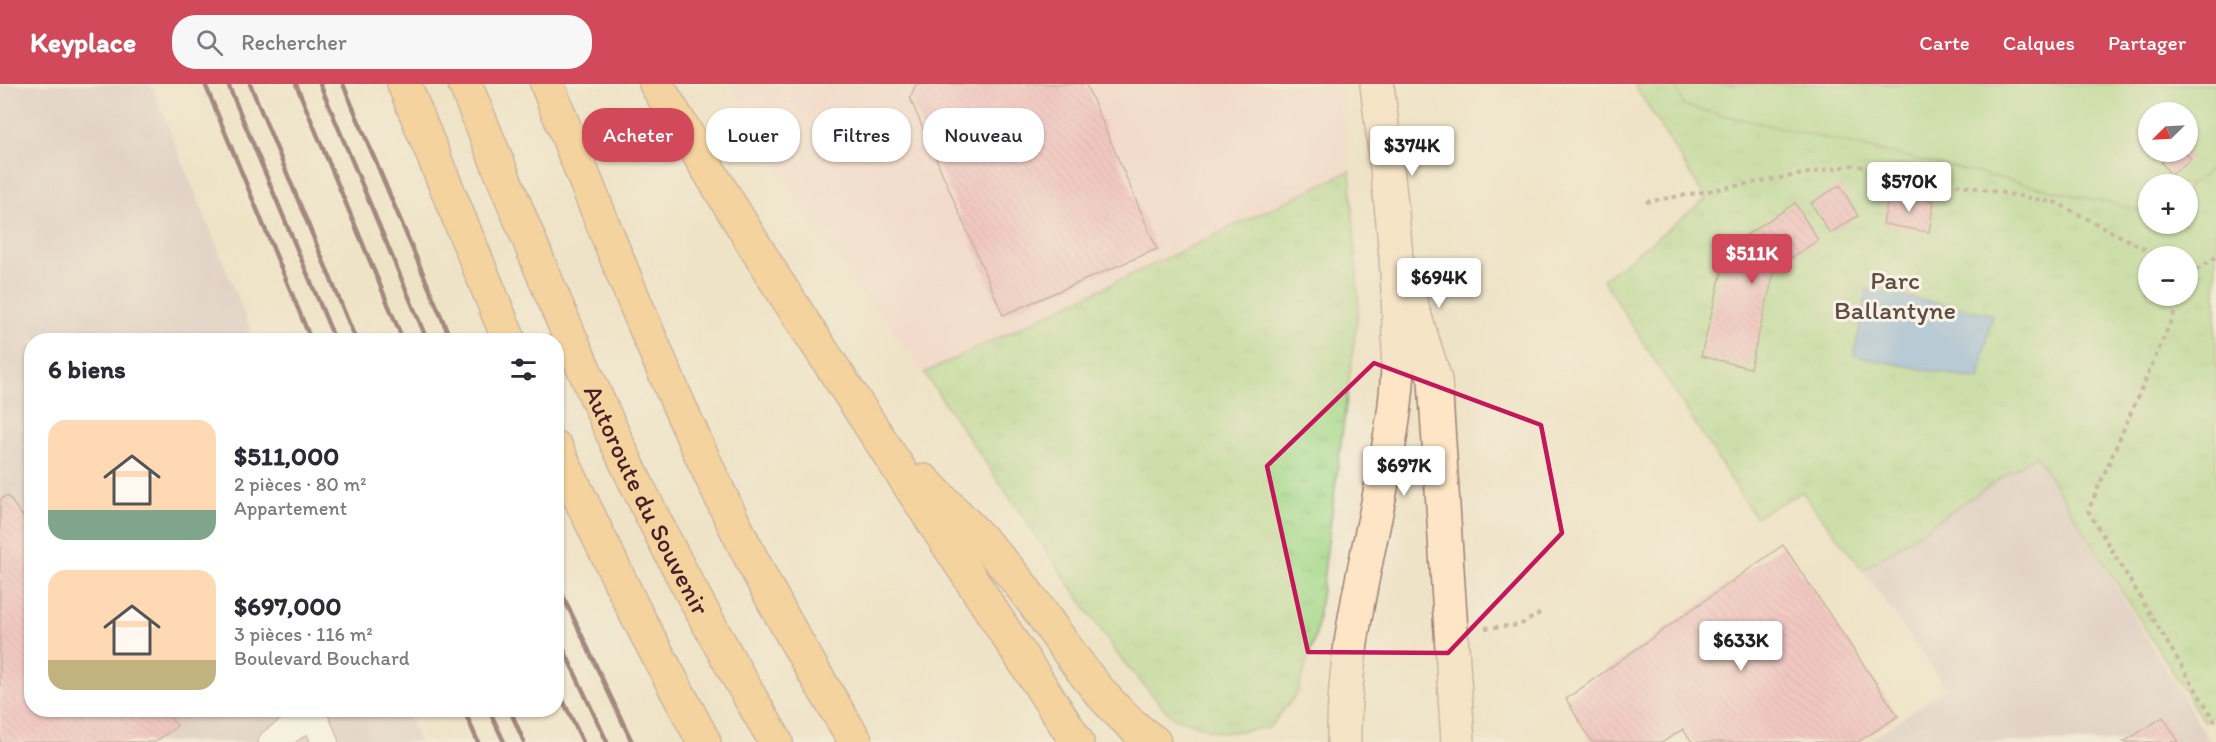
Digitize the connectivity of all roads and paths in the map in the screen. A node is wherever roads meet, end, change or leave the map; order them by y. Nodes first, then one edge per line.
1 (404, 84) edge
2 (465, 84) edge
3 (547, 84) edge
4 (656, 84) edge
5 (1377, 84) edge
6 (1646, 202) dead end
7 (2138, 246) edge
8 (1394, 254) junction
9 (2216, 256) edge
10 (2198, 267) edge
11 (2178, 306) edge
12 (506, 333) edge
13 (870, 424) junction
14 (564, 465) edge
15 (1542, 612) dead end
16 (1480, 628) dead end
17 (309, 717) edge
18 (314, 717) edge
19 (2216, 723) edge
20 (272, 742) edge
21 (325, 742) edge
22 (705, 742) edge
23 (776, 742) edge
24 (856, 742) edge
25 (1077, 742) edge
26 (1154, 742) edge
27 (1344, 742) edge
28 (1458, 742) edge

1 - 12 highway
2 - 23 highway, Autoroute du Souvenir
3 - 24 highway
4 - 13 highway
5 - 8 main road
6 - 7 path
8 - 27 main road
8 - 28 main road
9 - 10 path
11 - 19 path
13 - 25 highway
13 - 26 highway
14 - 22 highway
15 - 16 path
17 - 20 street
18 - 21 street

